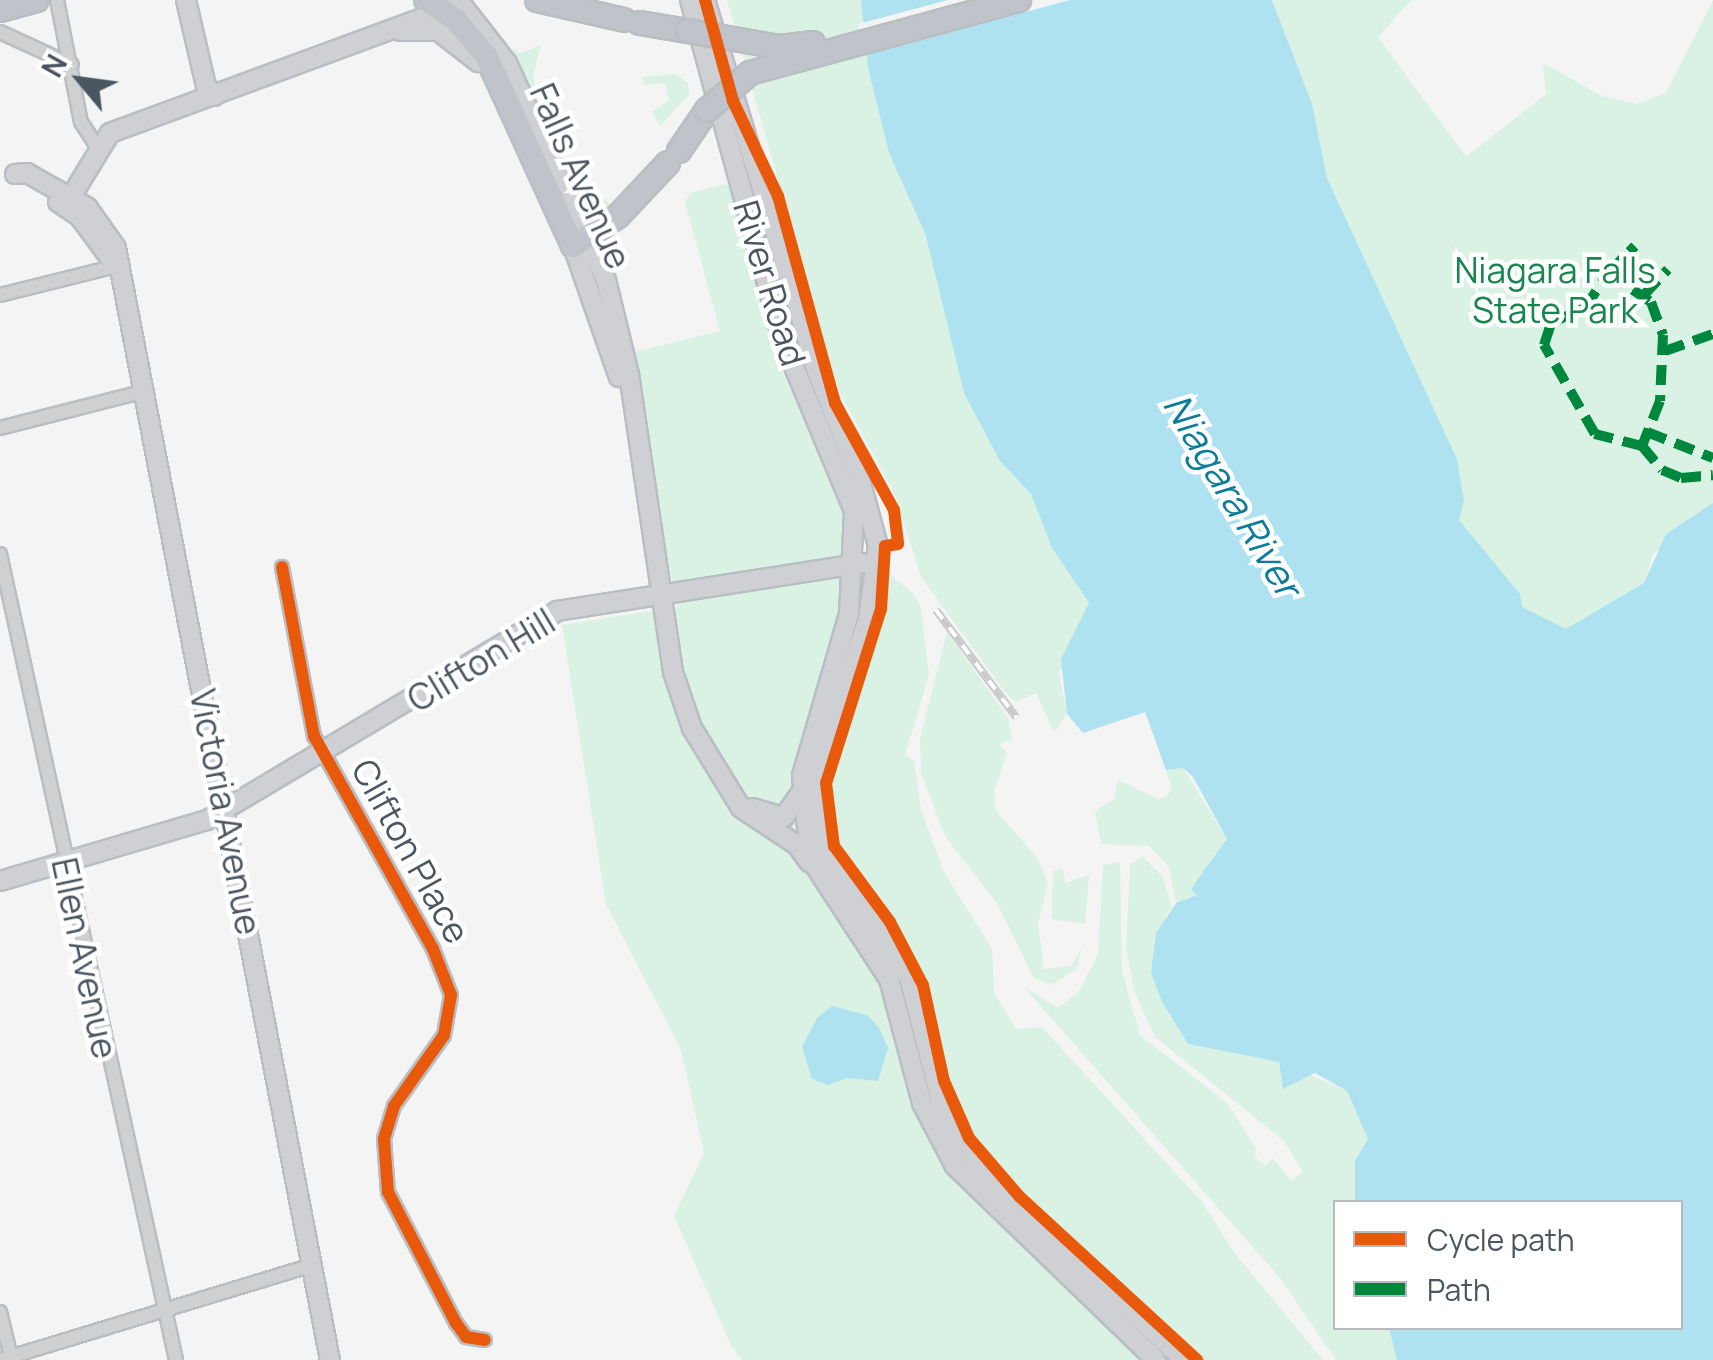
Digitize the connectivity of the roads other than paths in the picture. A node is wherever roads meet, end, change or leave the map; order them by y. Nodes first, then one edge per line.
1 (537, 0) edge
2 (690, 0) edge
3 (705, 0) edge
4 (970, 0) edge
5 (1019, 0) edge
6 (51, 2) edge
7 (187, 3) edge
8 (447, 3) edge
9 (0, 10) edge
10 (0, 32) edge
11 (385, 32) junction
12 (72, 65) junction
13 (214, 96) junction
14 (509, 98) junction
15 (98, 148) junction
16 (8, 170) edge
17 (68, 200) junction
18 (580, 243) junction
19 (116, 266) junction
20 (0, 295) edge
21 (145, 391) junction
22 (0, 428) edge
23 (0, 554) edge
24 (856, 562) junction
25 (877, 564) junction
26 (282, 567) dead end
27 (658, 592) junction
28 (323, 755) junction
29 (725, 786) junction
30 (802, 791) junction
31 (227, 810) junction
32 (66, 862) junction
33 (0, 881) edge
34 (821, 883) junction
35 (310, 1266) junction
36 (162, 1308) junction
37 (0, 1312) edge
38 (486, 1340) dead end
39 (5, 1358) edge
40 (176, 1360) edge
41 (330, 1360) edge
42 (1156, 1360) edge
43 (1184, 1360) edge

1 - 4 highway, bridge
2 - 24 main road, River Road
3 - 25 main road, River Road
5 - 18 highway, bridge
6 - 9 highway
6 - 12 street
7 - 13 main road
8 - 11 main road
8 - 14 highway, Falls Avenue
8 - 18 main road, Falls Avenue
10 - 12 street
11 - 13 main road
11 - 14 main road
12 - 15 street
13 - 15 main road
14 - 18 highway, Falls Avenue
15 - 17 main road
16 - 17 main road, Victoria Avenue
17 - 19 main road, Victoria Avenue
18 - 27 main road, Falls Avenue
19 - 20 street
19 - 21 main road, Victoria Avenue
21 - 22 street
21 - 31 main road, Victoria Avenue
23 - 32 street, Ellen Avenue
24 - 25 main road, Clifton Hill
24 - 27 main road, Clifton Hill
24 - 30 main road, River Road
25 - 43 main road, River Road
26 - 28 street, Clifton Place
27 - 28 main road, Clifton Hill
27 - 29 main road, Falls Avenue
28 - 31 main road, Clifton Hill
28 - 38 street, Clifton Place
29 - 30 main road
29 - 34 main road, Falls Avenue
30 - 34 main road, River Road
31 - 32 main road, Clifton Hill
31 - 35 main road, Victoria Avenue
32 - 33 main road, Clifton Hill
32 - 36 street, Ellen Avenue
34 - 42 main road, Falls Avenue
35 - 36 street
35 - 41 main road, Victoria Avenue
36 - 39 street
36 - 40 street, Ellen Avenue
37 - 39 street

